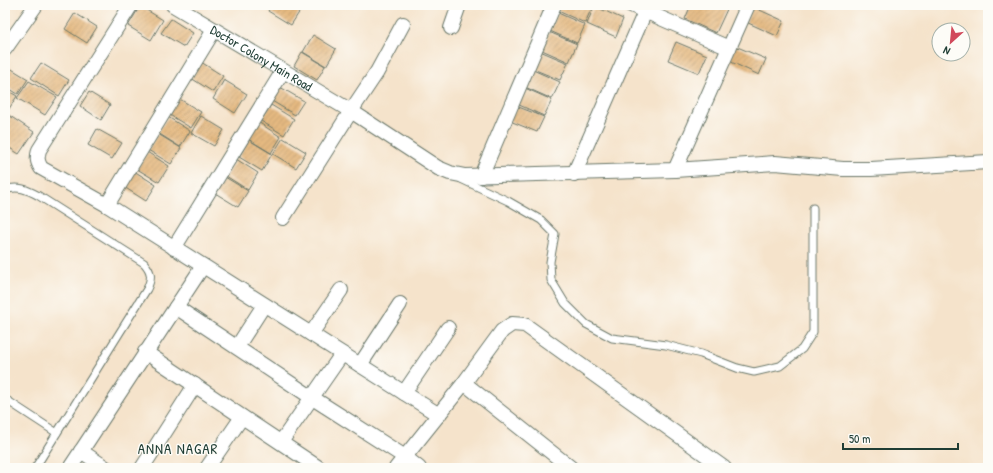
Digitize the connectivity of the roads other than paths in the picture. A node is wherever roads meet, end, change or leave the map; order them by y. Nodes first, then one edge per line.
1 (36, 5) edge
2 (131, 5) edge
3 (173, 5) edge
4 (459, 5) edge
5 (554, 5) edge
6 (631, 5) edge
7 (748, 5) edge
8 (647, 8) edge
9 (403, 24) dead end
10 (451, 28) dead end
11 (214, 30) junction
12 (729, 48) junction
13 (5, 49) edge
14 (283, 70) junction
15 (350, 111) junction
16 (988, 162) edge
17 (675, 170) junction
18 (450, 174) junction
19 (574, 174) junction
20 (481, 176) junction
21 (5, 190) edge
22 (107, 205) junction
23 (813, 208) dead end
24 (284, 218) dead end
25 (174, 248) junction
26 (203, 266) junction
27 (341, 290) dead end
28 (400, 304) dead end
29 (264, 305) junction
30 (176, 307) junction
31 (448, 328) dead end
32 (311, 334) junction
33 (237, 347) junction
34 (145, 352) junction
35 (342, 354) junction
36 (360, 365) junction
37 (464, 383) junction
38 (195, 385) junction
39 (404, 393) junction
40 (311, 397) junction
41 (5, 399) edge
42 (439, 414) junction
43 (242, 416) junction
44 (57, 433) junction
45 (281, 442) junction
46 (81, 451) junction
47 (405, 457) junction
48 (210, 467) edge
49 (35, 468) edge
50 (70, 468) edge
51 (106, 468) edge
52 (142, 468) edge
53 (319, 468) edge
54 (396, 468) edge
55 (419, 468) edge
56 (571, 468) edge
57 (724, 468) edge

1 - 13 street
2 - 22 street
3 - 11 street, Doctor Colony Main Road
4 - 10 street
5 - 20 street
6 - 8 street
7 - 12 street
8 - 12 street
8 - 19 street
9 - 15 street
11 - 14 street, Doctor Colony Main Road
11 - 22 street
12 - 17 street
14 - 15 street, Doctor Colony Main Road
14 - 25 street
15 - 18 street, Doctor Colony Main Road
15 - 24 street
16 - 17 street
17 - 19 street
18 - 20 street
18 - 23 lane
19 - 20 street
21 - 44 lane
22 - 25 street
25 - 26 street
26 - 29 street
26 - 30 street
27 - 32 street
28 - 36 street
29 - 32 street
29 - 33 street
30 - 33 street
30 - 34 street
31 - 39 street
32 - 35 street
33 - 40 street
34 - 38 street
34 - 46 street
35 - 36 street
35 - 40 street
36 - 39 street
37 - 42 street
37 - 56 street
37 - 57 street
38 - 43 street
38 - 52 street
39 - 42 street
40 - 45 street
40 - 47 street
41 - 44 lane
42 - 47 street
43 - 45 street
43 - 48 street
44 - 49 lane
45 - 53 street
46 - 50 street
46 - 51 street
47 - 54 street
47 - 55 street

